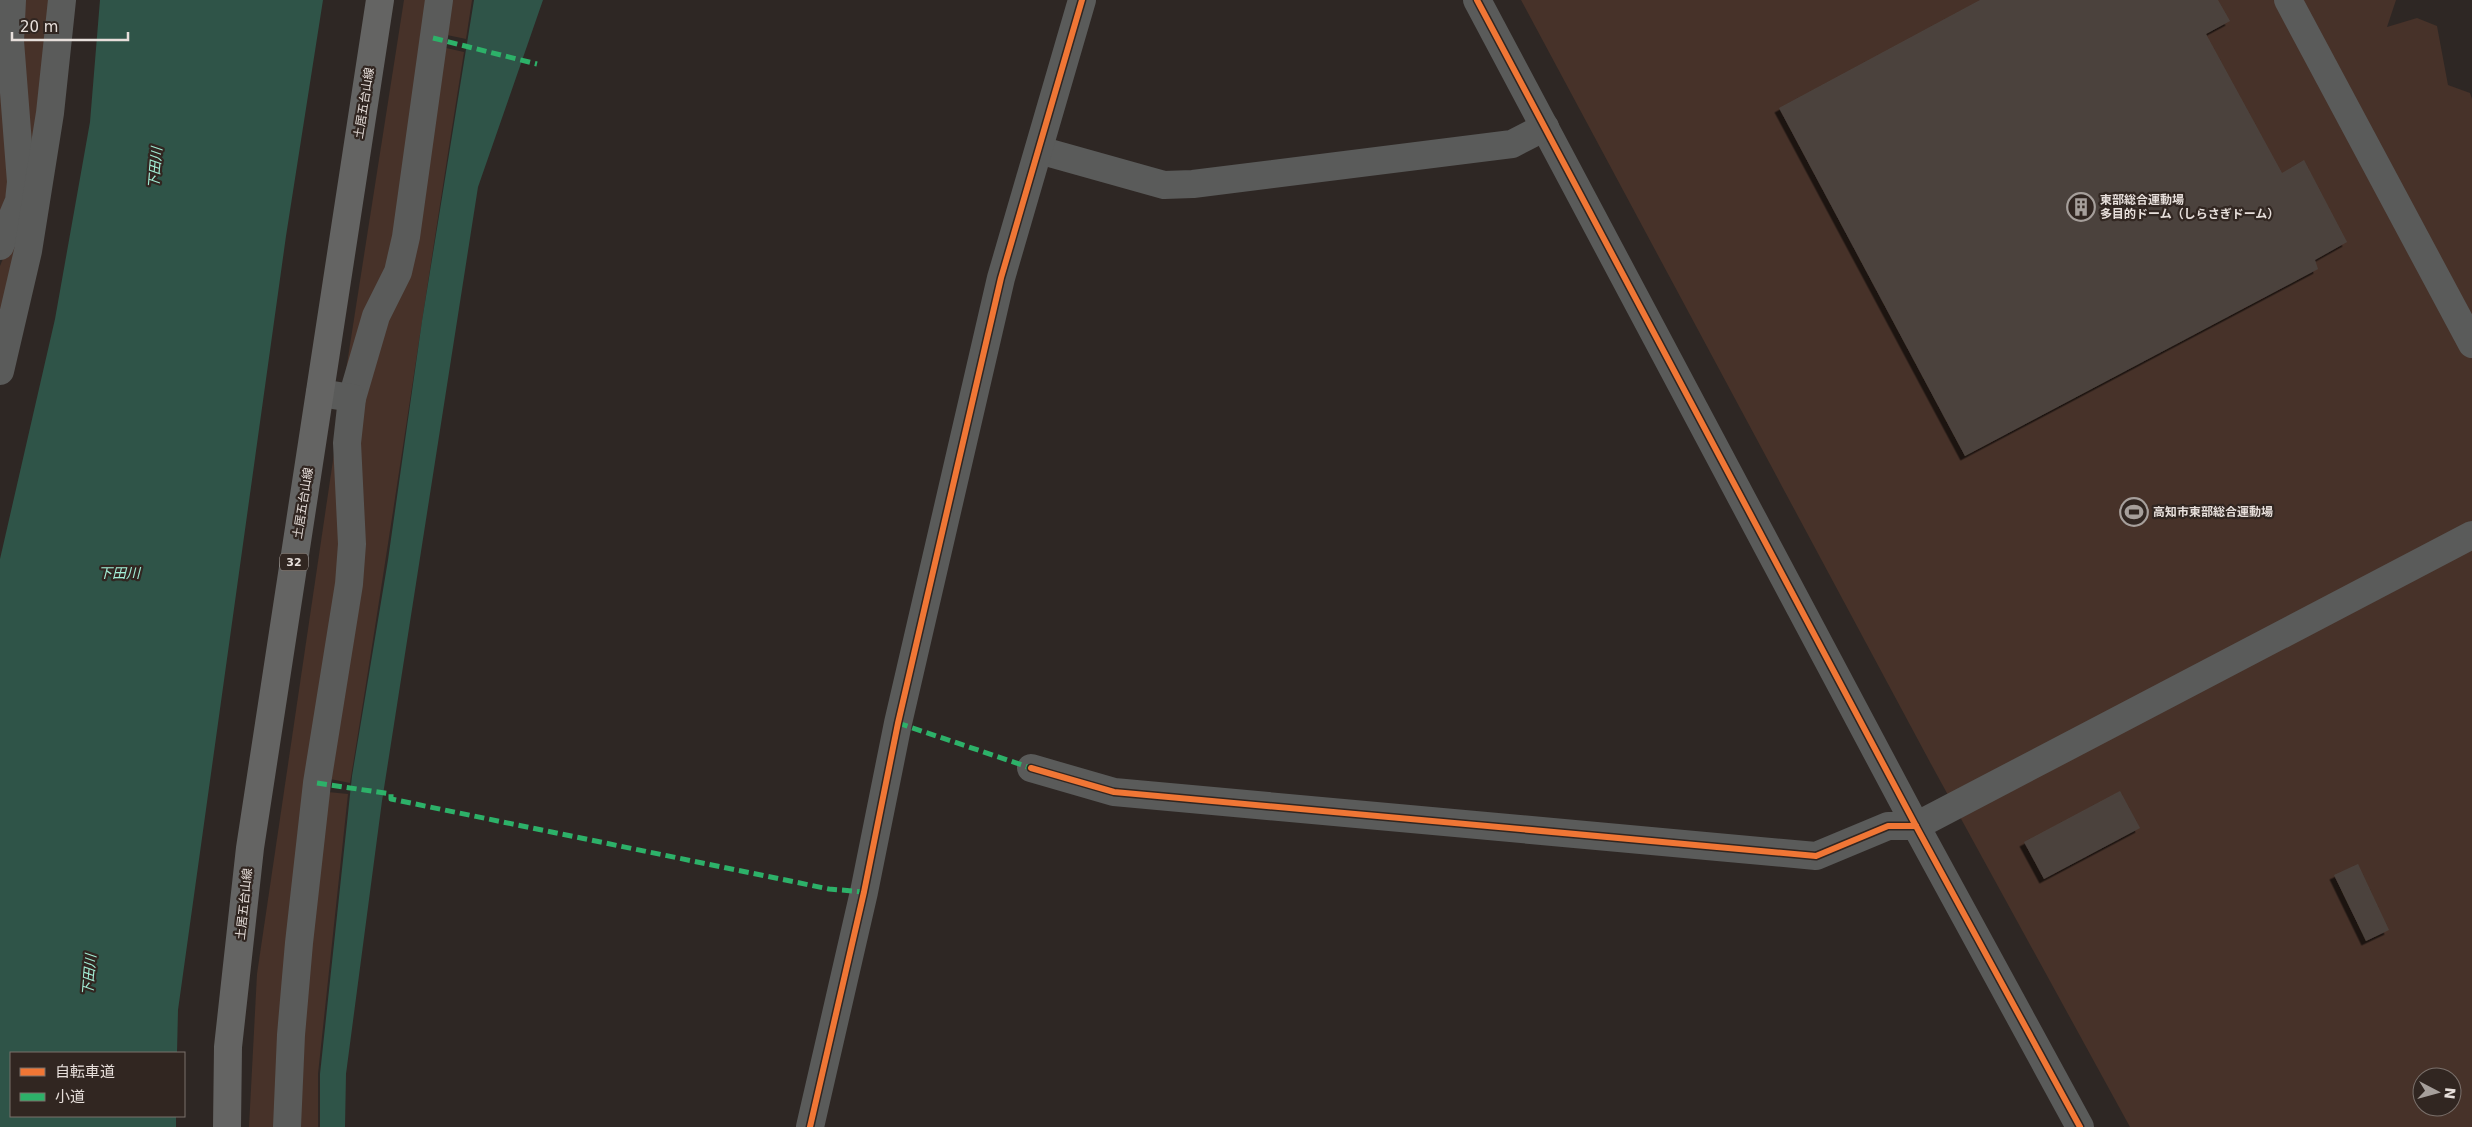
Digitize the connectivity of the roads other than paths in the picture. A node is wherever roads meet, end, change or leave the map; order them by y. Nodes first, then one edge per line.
1 (12, 0) edge
2 (62, 0) edge
3 (380, 0) edge
4 (439, 0) edge
5 (1082, 0) edge
6 (1477, 0) edge
7 (2288, 0) edge
8 (1545, 127) junction
9 (1039, 150) junction
10 (28, 195) junction
11 (0, 246) edge
12 (2472, 344) edge
13 (0, 371) edge
14 (320, 392) junction
15 (352, 398) junction
16 (2472, 535) edge
17 (1031, 768) dead end
18 (1916, 826) junction
19 (227, 1127) edge
20 (287, 1127) edge
21 (810, 1127) edge
22 (2080, 1127) edge

1 - 10 street
2 - 10 street
3 - 14 main road, 土居五台山線 / 32
4 - 15 street
5 - 9 street
6 - 8 street
7 - 12 street
8 - 9 street
8 - 18 street
9 - 21 street
10 - 11 street
10 - 13 street
14 - 15 street
14 - 19 main road, 土居五台山線 / 32
15 - 20 street
16 - 18 street
17 - 18 street
18 - 22 street

